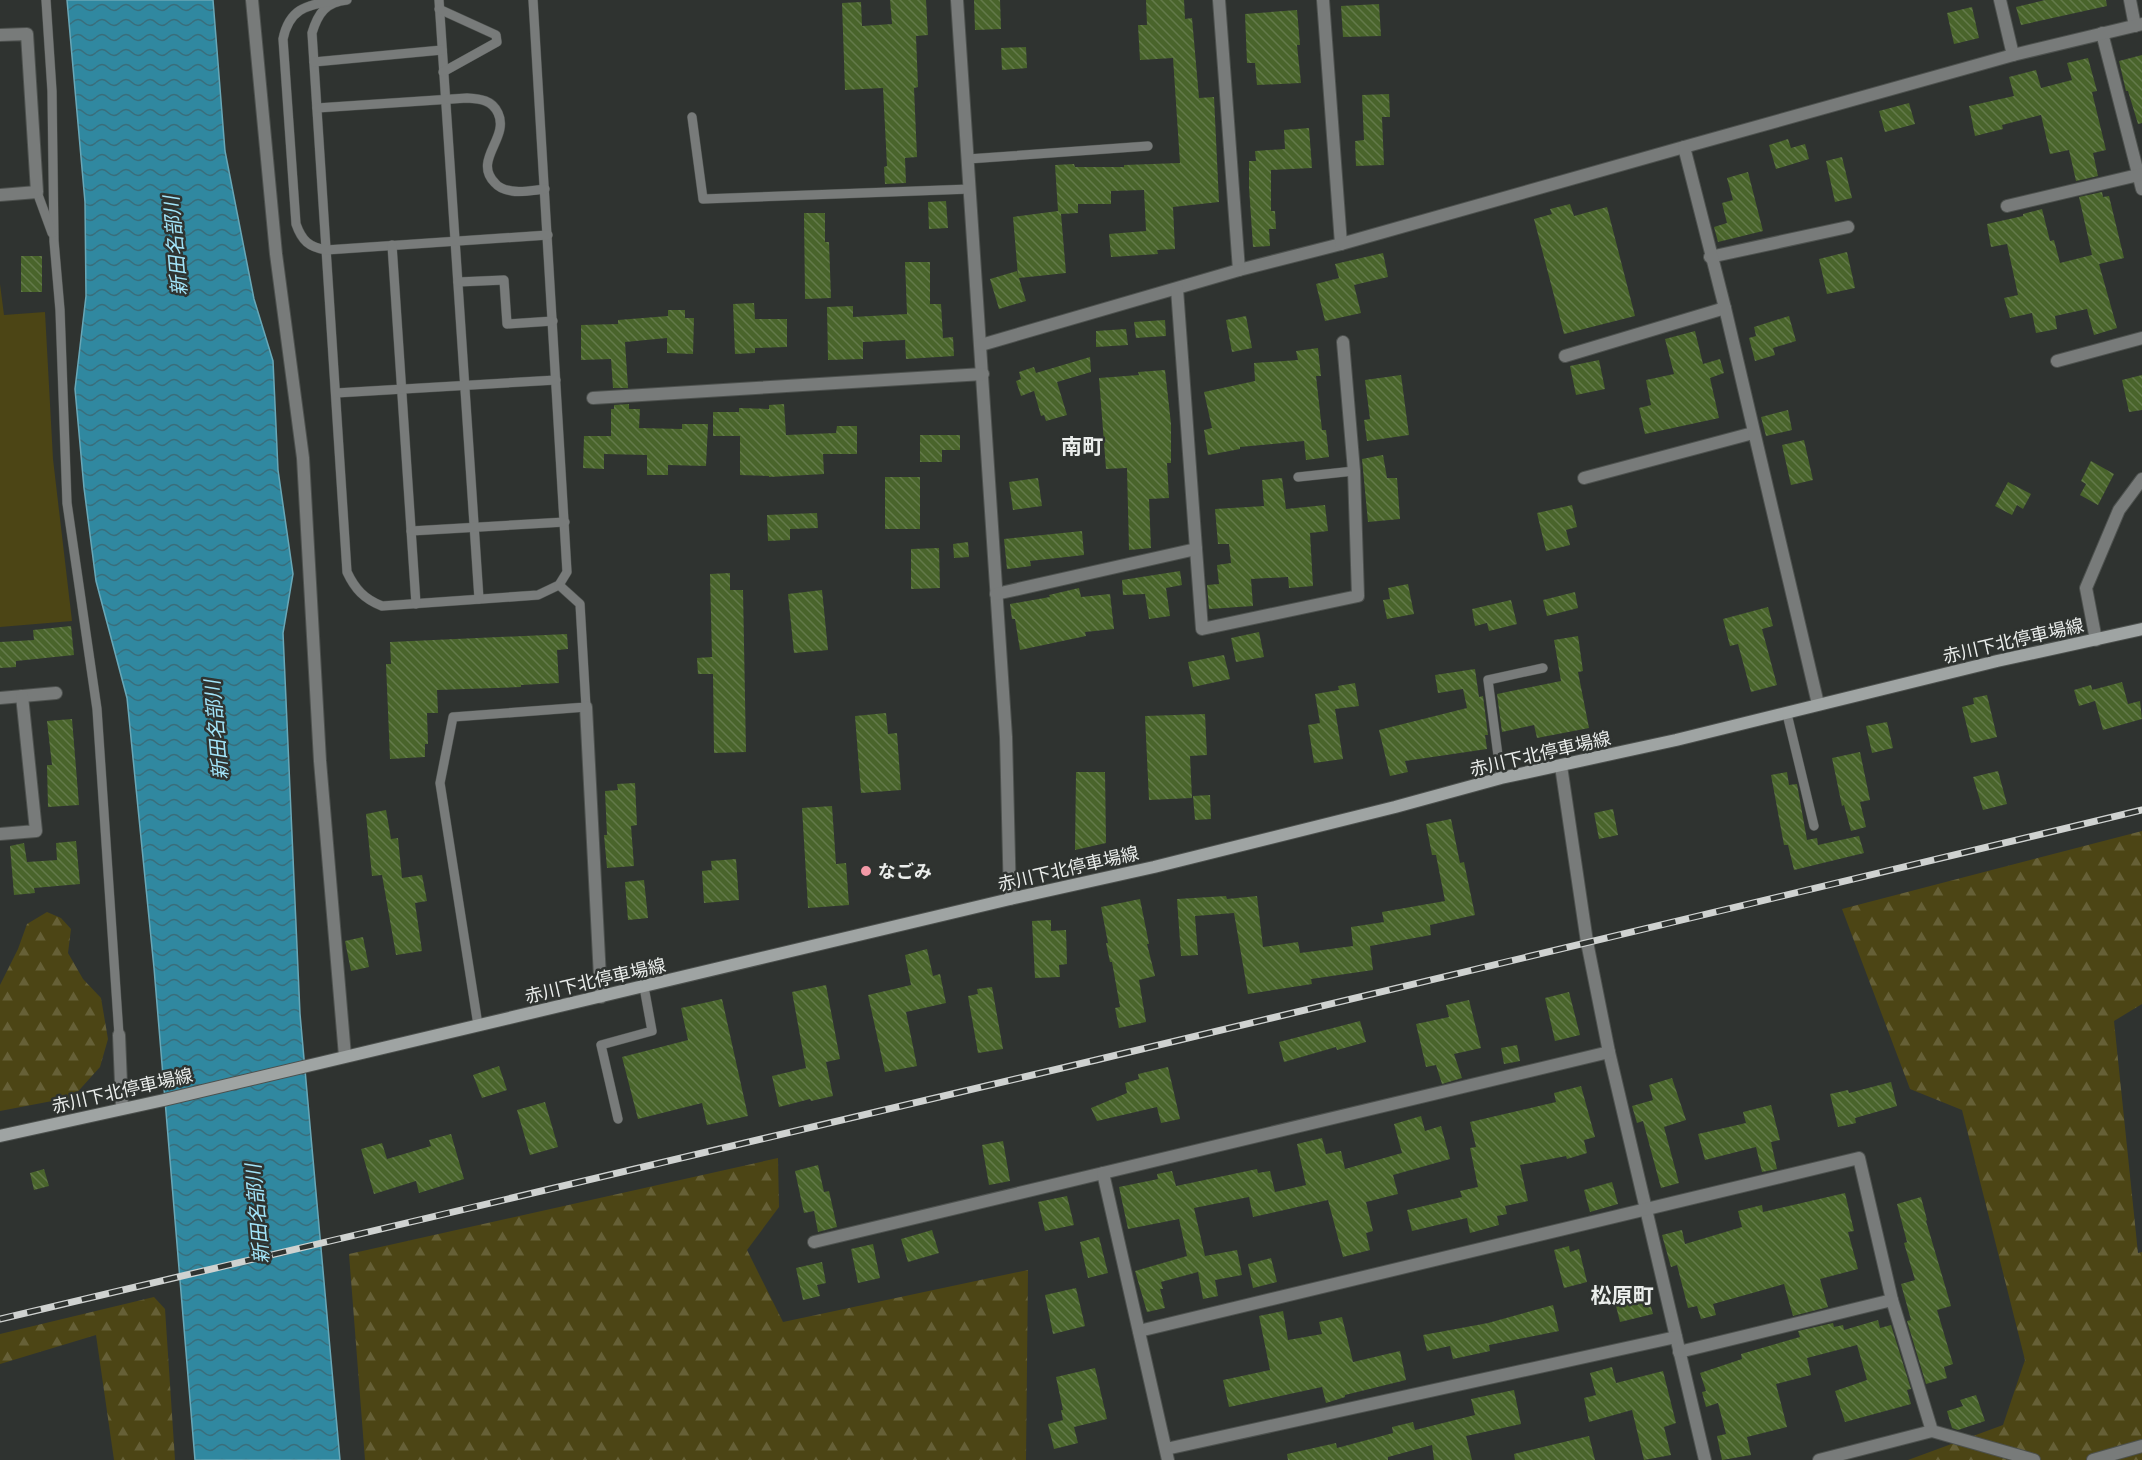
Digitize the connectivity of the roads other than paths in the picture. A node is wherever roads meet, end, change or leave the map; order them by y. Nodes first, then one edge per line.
1 (46, 0) edge
2 (252, 0) edge
3 (348, 0) edge
4 (533, 0) edge
5 (957, 0) edge
6 (1219, 0) edge
7 (1323, 0) edge
8 (2000, 0) edge
9 (2130, 0) edge
10 (333, 1) edge
11 (439, 5) edge
12 (2139, 25) edge
13 (2102, 33) junction
14 (0, 35) edge
15 (442, 50) junction
16 (2013, 55) junction
17 (314, 62) junction
18 (443, 72) junction
19 (446, 99) junction
20 (317, 108) junction
21 (692, 117) dead end
22 (1148, 146) dead end
23 (1684, 147) junction
24 (968, 159) junction
25 (2140, 174) edge
26 (545, 189) junction
27 (970, 189) junction
28 (2142, 189) edge
29 (37, 192) junction
30 (0, 195) edge
31 (2007, 206) dead end
32 (1848, 227) dead end
33 (548, 236) junction
34 (54, 240) junction
35 (455, 241) junction
36 (1341, 244) junction
37 (392, 245) junction
38 (326, 250) junction
39 (1710, 257) junction
40 (1239, 270) junction
41 (458, 282) junction
42 (1177, 289) junction
43 (1725, 308) junction
44 (553, 321) junction
45 (2142, 338) edge
46 (1343, 342) dead end
47 (981, 345) junction
48 (1565, 356) dead end
49 (2057, 361) dead end
50 (983, 374) junction
51 (556, 380) junction
52 (465, 386) junction
53 (402, 389) junction
54 (336, 393) junction
55 (593, 398) dead end
56 (1753, 433) junction
57 (1354, 471) junction
58 (1298, 477) dead end
59 (1584, 478) dead end
60 (2142, 479) edge
61 (565, 522) junction
62 (474, 527) junction
63 (411, 531) junction
64 (1196, 549) junction
65 (559, 585) junction
66 (996, 594) junction
67 (479, 599) junction
68 (416, 604) junction
69 (2142, 629) edge
70 (2096, 640) junction
71 (1543, 668) dead end
72 (56, 693) dead end
73 (22, 696) junction
74 (0, 698) edge
75 (1818, 705) junction
76 (586, 707) junction
77 (1787, 714) junction
78 (1561, 766) junction
79 (1501, 778) junction
80 (1814, 826) dead end
81 (0, 834) edge
82 (1010, 899) junction
83 (644, 987) junction
84 (601, 997) junction
85 (478, 1025) junction
86 (119, 1035) joint
87 (1609, 1052) junction
88 (340, 1058) junction
89 (122, 1108) junction
90 (618, 1119) dead end
91 (0, 1136) edge
92 (1103, 1173) junction
93 (1646, 1209) junction
94 (814, 1242) dead end
95 (1892, 1300) junction
96 (1139, 1331) junction
97 (1676, 1337) junction
98 (1679, 1352) junction
99 (1932, 1431) junction
100 (2142, 1446) edge
101 (1167, 1455) edge
102 (1705, 1460) edge
103 (1819, 1460) edge
104 (2034, 1460) edge
105 (2093, 1460) edge

1 - 34 lane
2 - 88 street
3 - 10 lane
4 - 26 lane
5 - 24 street
6 - 40 street
7 - 36 street
8 - 16 street
9 - 12 street
10 - 17 lane
10 - 38 lane
11 - 15 lane
11 - 18 lane
12 - 13 street
13 - 16 street
13 - 25 street
14 - 29 street
15 - 17 lane
15 - 18 lane
16 - 23 street
17 - 20 lane
18 - 19 lane
19 - 20 lane
19 - 26 lane
19 - 35 lane
20 - 38 lane
21 - 27 lane
22 - 24 lane
23 - 36 street
23 - 39 street
24 - 27 street
25 - 28 street
25 - 31 street
26 - 33 lane
27 - 47 street
29 - 30 street
29 - 34 lane
32 - 39 street
33 - 35 lane
33 - 44 lane
34 - 86 lane
35 - 37 lane
35 - 41 lane
36 - 40 street
37 - 38 lane
37 - 53 lane
38 - 54 lane
39 - 43 street
40 - 42 street
41 - 44 lane
41 - 52 lane
42 - 47 street
42 - 64 street
43 - 48 street
43 - 56 street
44 - 51 lane
45 - 49 street
46 - 57 street
47 - 50 street
50 - 55 street
50 - 66 street
51 - 52 lane
51 - 61 lane
52 - 53 lane
52 - 62 lane
53 - 54 lane
53 - 63 lane
54 - 68 lane
56 - 59 street
56 - 75 street
57 - 58 lane
57 - 64 street
60 - 70 street
61 - 62 lane
61 - 65 lane
62 - 63 lane
62 - 67 lane
63 - 68 lane
64 - 66 street
65 - 67 lane
65 - 76 lane
66 - 82 street
67 - 68 lane
69 - 70 main road, 赤川下北停車場線
70 - 75 main road, 赤川下北停車場線
71 - 79 lane
72 - 73 street
73 - 74 street
73 - 81 street
75 - 77 main road, 赤川下北停車場線
76 - 84 street
76 - 85 lane
77 - 78 main road, 赤川下北停車場線
77 - 80 lane
78 - 79 main road, 赤川下北停車場線
78 - 87 street
79 - 82 main road, 赤川下北停車場線
82 - 83 main road, 赤川下北停車場線
83 - 84 main road, 赤川下北停車場線
83 - 90 lane
84 - 85 main road, 赤川下北停車場線
85 - 88 main road, 赤川下北停車場線
86 - 89 street
87 - 92 street
87 - 93 street
88 - 89 main road, 赤川下北停車場線
89 - 91 main road, 赤川下北停車場線
92 - 94 street
92 - 96 street
93 - 95 street
93 - 96 street
93 - 97 street
95 - 98 street
95 - 99 street
96 - 101 street
97 - 98 street
97 - 101 street
98 - 102 street
99 - 103 street
99 - 104 street
100 - 105 street

